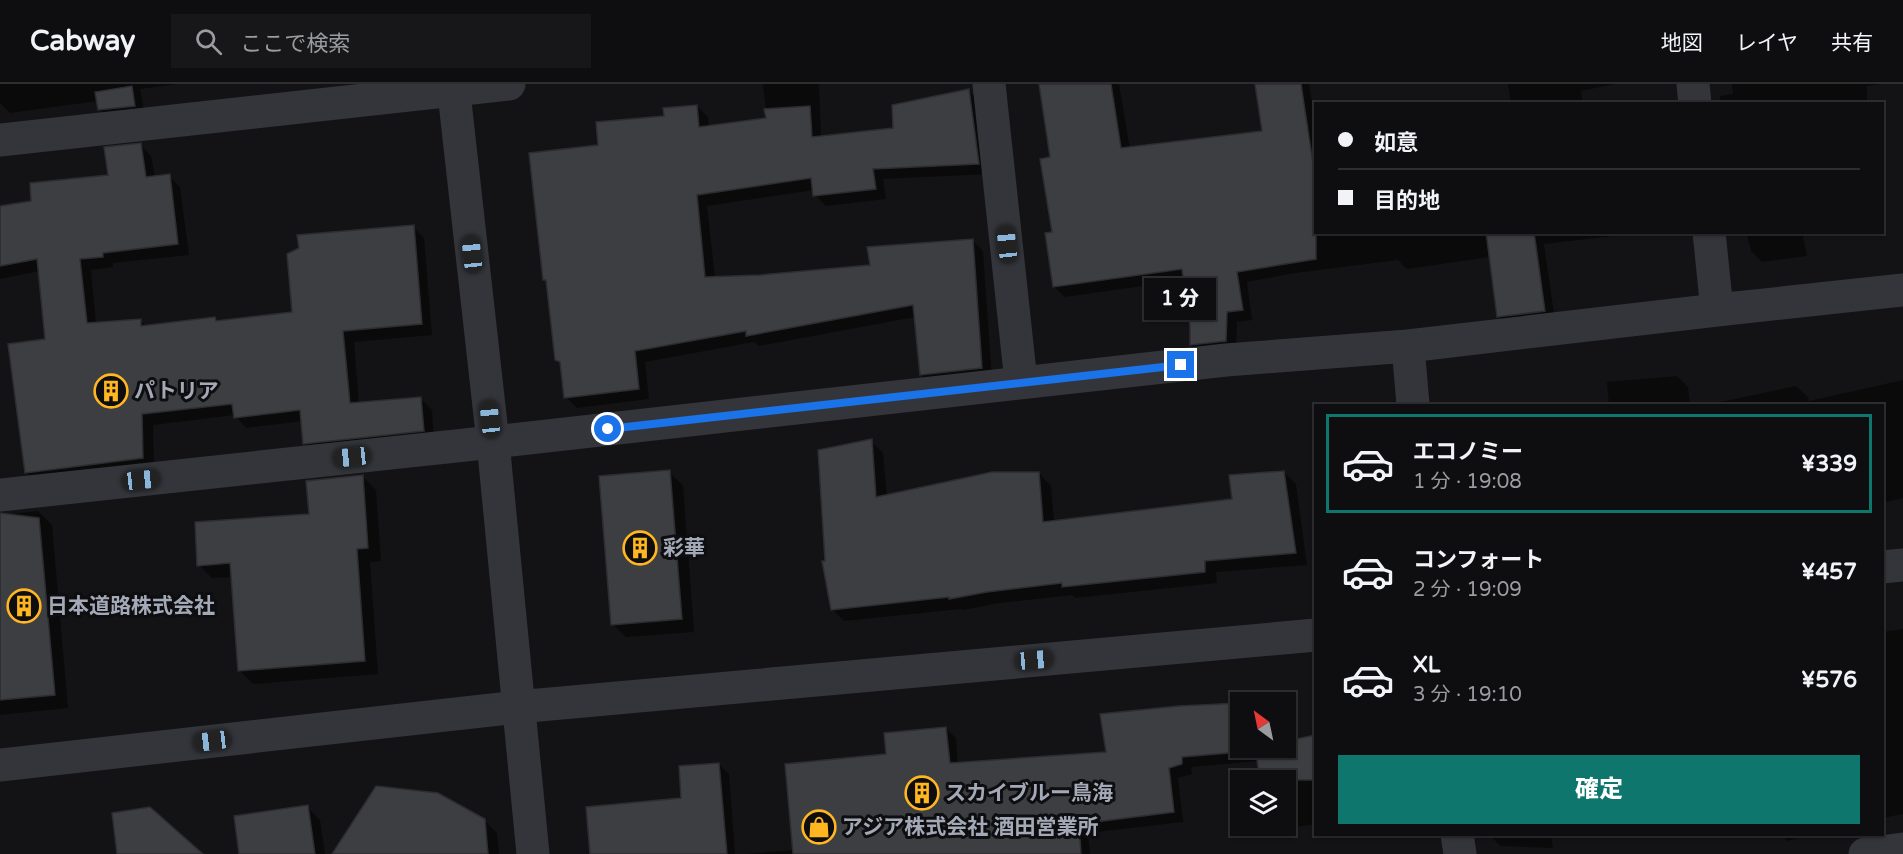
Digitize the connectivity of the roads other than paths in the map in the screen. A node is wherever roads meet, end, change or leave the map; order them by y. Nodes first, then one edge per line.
1 (510, 84) edge
2 (989, 84) edge
3 (1693, 84) edge
4 (454, 87) edge
5 (1695, 102) edge
6 (0, 140) edge
7 (1709, 234) edge
8 (1903, 290) edge
9 (1717, 310) junction
10 (1408, 346) junction
11 (1021, 382) junction
12 (1413, 404) edge
13 (493, 442) junction
14 (0, 495) edge
15 (1903, 565) edge
16 (1884, 567) edge
17 (1314, 635) edge
18 (517, 707) junction
19 (0, 765) edge
20 (1457, 836) edge
21 (1903, 849) edge
22 (533, 854) edge
23 (1460, 854) edge
24 (1865, 854) edge

1 - 4 street
2 - 11 street
3 - 5 street
4 - 6 street
4 - 13 street
7 - 9 street
8 - 9 street
9 - 10 street
10 - 11 street
10 - 12 street
11 - 13 street
13 - 14 street
13 - 18 street
15 - 16 street
17 - 18 street
18 - 19 street
18 - 22 street
20 - 23 street
21 - 24 street

